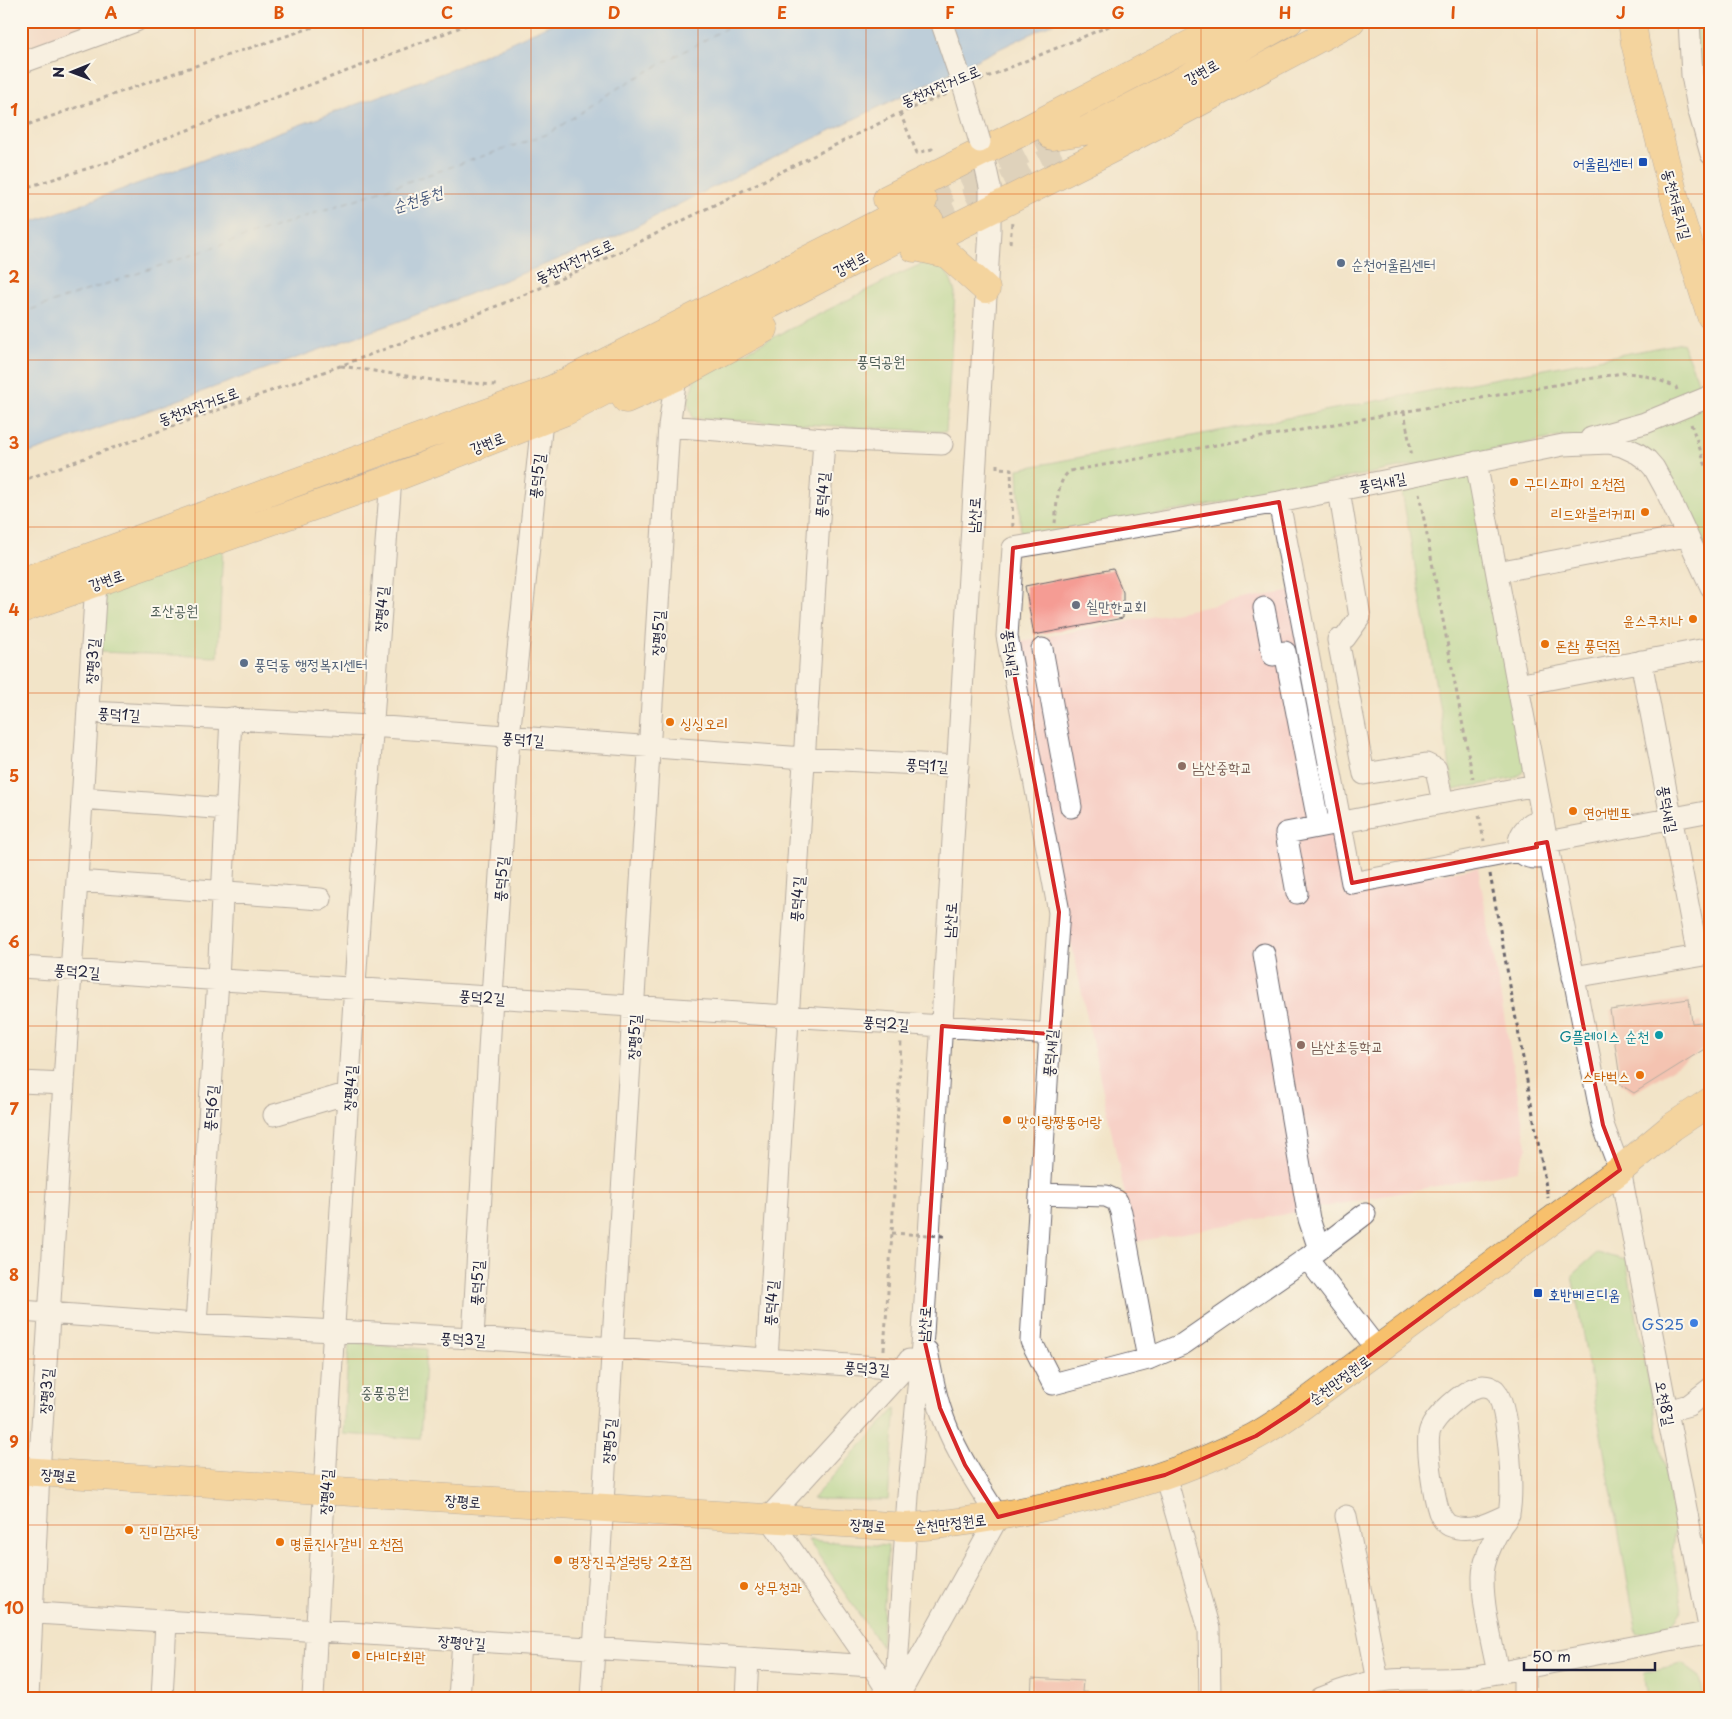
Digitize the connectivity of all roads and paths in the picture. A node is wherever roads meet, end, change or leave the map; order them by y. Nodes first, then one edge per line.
1 (136, 21) edge
2 (332, 21) edge
3 (476, 21) edge
4 (941, 21) edge
5 (1121, 21) edge
6 (1235, 21) edge
7 (1289, 21) edge
8 (1351, 21) edge
9 (1632, 21) edge
10 (1650, 21) edge
11 (1689, 21) edge
12 (21, 63) edge
13 (972, 84) dead end
14 (1648, 90) junction
15 (954, 91) dead end
16 (900, 114) junction
17 (21, 127) edge
18 (1057, 146) tunnel mouth
19 (981, 147) junction
20 (932, 148) dead end
21 (1711, 154) edge
22 (21, 189) edge
23 (1015, 196) junction
24 (990, 209) junction
25 (926, 211) tunnel mouth
26 (916, 246) junction
27 (1010, 249) dead end
28 (986, 289) junction
29 (1711, 316) edge
30 (340, 366) junction
31 (676, 377) junction
32 (505, 386) dead end
33 (1711, 396) edge
34 (554, 407) junction
35 (1684, 407) junction
36 (1660, 417) junction
37 (669, 426) junction
38 (824, 439) junction
39 (942, 444) dead end
40 (1563, 445) junction
41 (1645, 459) junction
42 (997, 461) dead end
43 (1476, 462) junction
44 (391, 479) junction
45 (1711, 480) edge
46 (21, 482) edge
47 (1339, 490) junction
48 (1279, 502) junction
49 (1686, 536) junction
50 (1052, 542) junction
51 (1013, 548) junction
52 (1497, 572) junction
53 (21, 582) edge
54 (96, 583) junction
55 (1711, 587) edge
56 (1264, 608) dead end
57 (21, 609) edge
58 (1042, 648) dead end
59 (1711, 648) edge
60 (1641, 661) junction
61 (1518, 686) junction
62 (1053, 706) junction
63 (88, 712) junction
64 (1022, 713) junction
65 (231, 718) junction
66 (371, 726) junction
67 (509, 737) junction
68 (650, 746) junction
69 (804, 758) junction
70 (958, 766) junction
71 (1536, 785) junction
72 (82, 798) junction
73 (1443, 803) junction
74 (1071, 807) dead end
75 (227, 809) junction
76 (1711, 811) edge
77 (1671, 818) junction
78 (1340, 822) junction
79 (1319, 826) junction
80 (1535, 846) junction
81 (77, 880) junction
82 (222, 891) junction
83 (1297, 893) dead end
84 (321, 899) dead end
85 (1264, 954) dead end
86 (1705, 955) edge
87 (21, 967) edge
88 (71, 970) junction
89 (1573, 977) junction
90 (218, 979) junction
91 (355, 988) junction
92 (492, 997) junction
93 (634, 1006) junction
94 (788, 1016) junction
95 (902, 1023) junction
96 (942, 1026) junction
97 (1050, 1034) junction
98 (21, 1082) edge
99 (64, 1084) junction
100 (349, 1093) junction
101 (1711, 1101) edge
102 (274, 1115) dead end
103 (1620, 1170) junction
104 (1040, 1194) junction
105 (1365, 1214) dead end
106 (892, 1233) junction
107 (945, 1236) dead end
108 (1313, 1253) junction
109 (21, 1311) edge
110 (50, 1313) junction
111 (196, 1324) junction
112 (334, 1332) junction
113 (922, 1334) junction
114 (473, 1338) junction
115 (614, 1349) junction
116 (1378, 1350) junction
117 (767, 1359) junction
118 (1148, 1359) junction
119 (882, 1368) junction
120 (904, 1370) junction
121 (1711, 1388) edge
122 (1667, 1411) junction
123 (30, 1472) edge
124 (1165, 1475) junction
125 (324, 1491) junction
126 (604, 1509) junction
127 (1509, 1514) junction
128 (1346, 1516) dead end
129 (769, 1517) junction
130 (998, 1517) junction
131 (906, 1526) junction
132 (27, 1612) edge
133 (166, 1622) junction
134 (317, 1631) junction
135 (1710, 1634) edge
136 (463, 1641) junction
137 (595, 1649) junction
138 (748, 1659) junction
139 (872, 1666) junction
140 (1524, 1668) junction
141 (1498, 1673) junction
142 (1378, 1681) junction
143 (1326, 1697) edge
144 (28, 1698) edge
145 (162, 1698) edge
146 (314, 1698) edge
147 (459, 1698) edge
148 (591, 1698) edge
149 (746, 1698) edge
150 (895, 1698) edge
151 (1210, 1698) edge
152 (1524, 1698) edge

1 - 12 street
2 - 17 path
3 - 22 path
4 - 19 street, 남산로, bridge
5 - 13 path, 동천자전거도로
6 - 19 main road
7 - 18 main road, 강변로
8 - 23 main road
9 - 14 main road, 동천저류지길
10 - 14 main road
11 - 21 street
14 - 29 main road, 동천저류지길
15 - 16 path, 동천자전거도로
16 - 20 path
16 - 30 path, 동천자전거도로
19 - 24 street, 남산로
19 - 34 main road
23 - 24 main road
23 - 27 path
24 - 26 main road
24 - 28 street, 남산로
25 - 34 main road, 강변로
26 - 28 main road
26 - 31 main road
28 - 70 street, 남산로
30 - 32 path
30 - 46 path, 동천자전거도로
31 - 34 main road
31 - 37 street, 장평5길
33 - 35 street
34 - 44 main road, 강변로
34 - 53 main road, 강변로
34 - 67 street, 풍덕5길
35 - 36 street
35 - 45 path
35 - 50 path
36 - 40 street
36 - 41 street
37 - 38 street
37 - 68 street, 장평5길
38 - 39 street
38 - 69 street, 풍덕4길
40 - 41 street, 풍덕새길
40 - 43 street, 풍덕새길
41 - 49 street, 풍덕새길
42 - 51 path
43 - 47 street, 풍덕새길
43 - 52 street
44 - 54 main road, 강변로
44 - 66 street, 장평4길
47 - 48 street, 풍덕새길
47 - 73 street
48 - 50 street, 풍덕새길
48 - 78 street
49 - 52 street
49 - 55 street, 풍덕새길
50 - 51 street, 풍덕새길
51 - 64 street, 풍덕새길
52 - 61 street
54 - 57 main road, 강변로
54 - 63 street, 장평3길
56 - 79 street
58 - 62 street
59 - 60 street
60 - 61 street
60 - 77 street, 풍덕새길
61 - 71 street
62 - 64 street
62 - 74 street
63 - 65 street, 풍덕1길
63 - 72 street, 장평3길
64 - 97 street, 풍덕새길
65 - 66 street, 풍덕1길
65 - 75 street, 풍덕6길
66 - 67 street, 풍덕1길
66 - 91 street, 장평4길
67 - 68 street, 풍덕1길
67 - 92 street, 풍덕5길
68 - 69 street, 풍덕1길
68 - 93 street, 장평5길
69 - 70 street, 풍덕1길
69 - 94 street, 풍덕4길
70 - 96 street, 남산로
71 - 73 street
71 - 80 street
72 - 75 street
72 - 81 street, 장평3길
73 - 78 street
75 - 82 street, 풍덕6길
76 - 77 street
77 - 80 street
77 - 86 street, 풍덕새길
78 - 79 street
78 - 80 street
79 - 83 street
80 - 89 street
81 - 82 street
81 - 88 street, 장평3길
82 - 84 street
82 - 90 street, 풍덕6길
85 - 108 street
86 - 89 street, 풍덕새길
87 - 88 street, 풍덕2길
88 - 90 street, 풍덕2길
88 - 99 street, 장평3길
89 - 103 street
90 - 91 street, 풍덕2길
90 - 111 street, 풍덕6길
91 - 92 street, 풍덕2길
91 - 100 street, 장평4길
92 - 93 street, 풍덕2길
92 - 114 street, 풍덕5길
93 - 94 street, 풍덕2길
93 - 115 street, 장평5길
94 - 95 street, 풍덕2길
94 - 117 street, 풍덕4길
95 - 96 street, 풍덕2길
95 - 106 path
96 - 97 street, 풍덕2길
96 - 113 street, 남산로
97 - 104 street, 풍덕새길
98 - 99 street
99 - 110 street, 장평3길
100 - 102 street
100 - 112 street, 장평4길
101 - 103 main road, 순천만정원로
103 - 116 main road, 순천만정원로
103 - 122 street, 오천8길
104 - 118 street
104 - 118 street, 풍덕새길
105 - 108 street, 풍덕새길
106 - 107 path, bridge
106 - 119 path
108 - 116 street
108 - 118 street, 풍덕새길
109 - 110 street, 풍덕3길
110 - 111 street, 풍덕3길
110 - 123 street, 장평3길
111 - 112 street, 풍덕3길
112 - 114 street, 풍덕3길
112 - 125 street, 장평4길
113 - 120 street
113 - 130 street
113 - 131 street, 남산로
114 - 115 street, 풍덕3길
115 - 117 street, 풍덕3길
115 - 126 street, 장평5길
116 - 124 main road, 순천만정원로
117 - 119 street, 풍덕3길
119 - 120 street, 풍덕3길
120 - 129 street
121 - 122 street
122 - 135 street, 오천8길
123 - 125 main road, 장평로
123 - 132 street, 장평3길
124 - 130 main road, 순천만정원로
124 - 151 street
125 - 126 main road, 장평로
125 - 134 street, 장평4길
126 - 129 main road, 장평로
126 - 137 street, 장평5길
127 - 127 street
127 - 141 street
128 - 142 street
129 - 131 main road, 장평로
129 - 139 street
130 - 131 main road, 순천만정원로
130 - 150 street
131 - 150 street, 남산로
132 - 133 street, 장평안길
132 - 144 street, 장평3길
133 - 134 street, 장평안길
133 - 145 street
134 - 136 street, 장평안길
134 - 146 street, 장평4길
135 - 140 street
136 - 137 street, 장평안길
136 - 147 street
137 - 138 street, 장평안길
137 - 148 street, 장평5길
138 - 139 street, 장평안길
138 - 149 street
139 - 150 street
140 - 141 street
140 - 152 street
141 - 142 street
142 - 143 street

